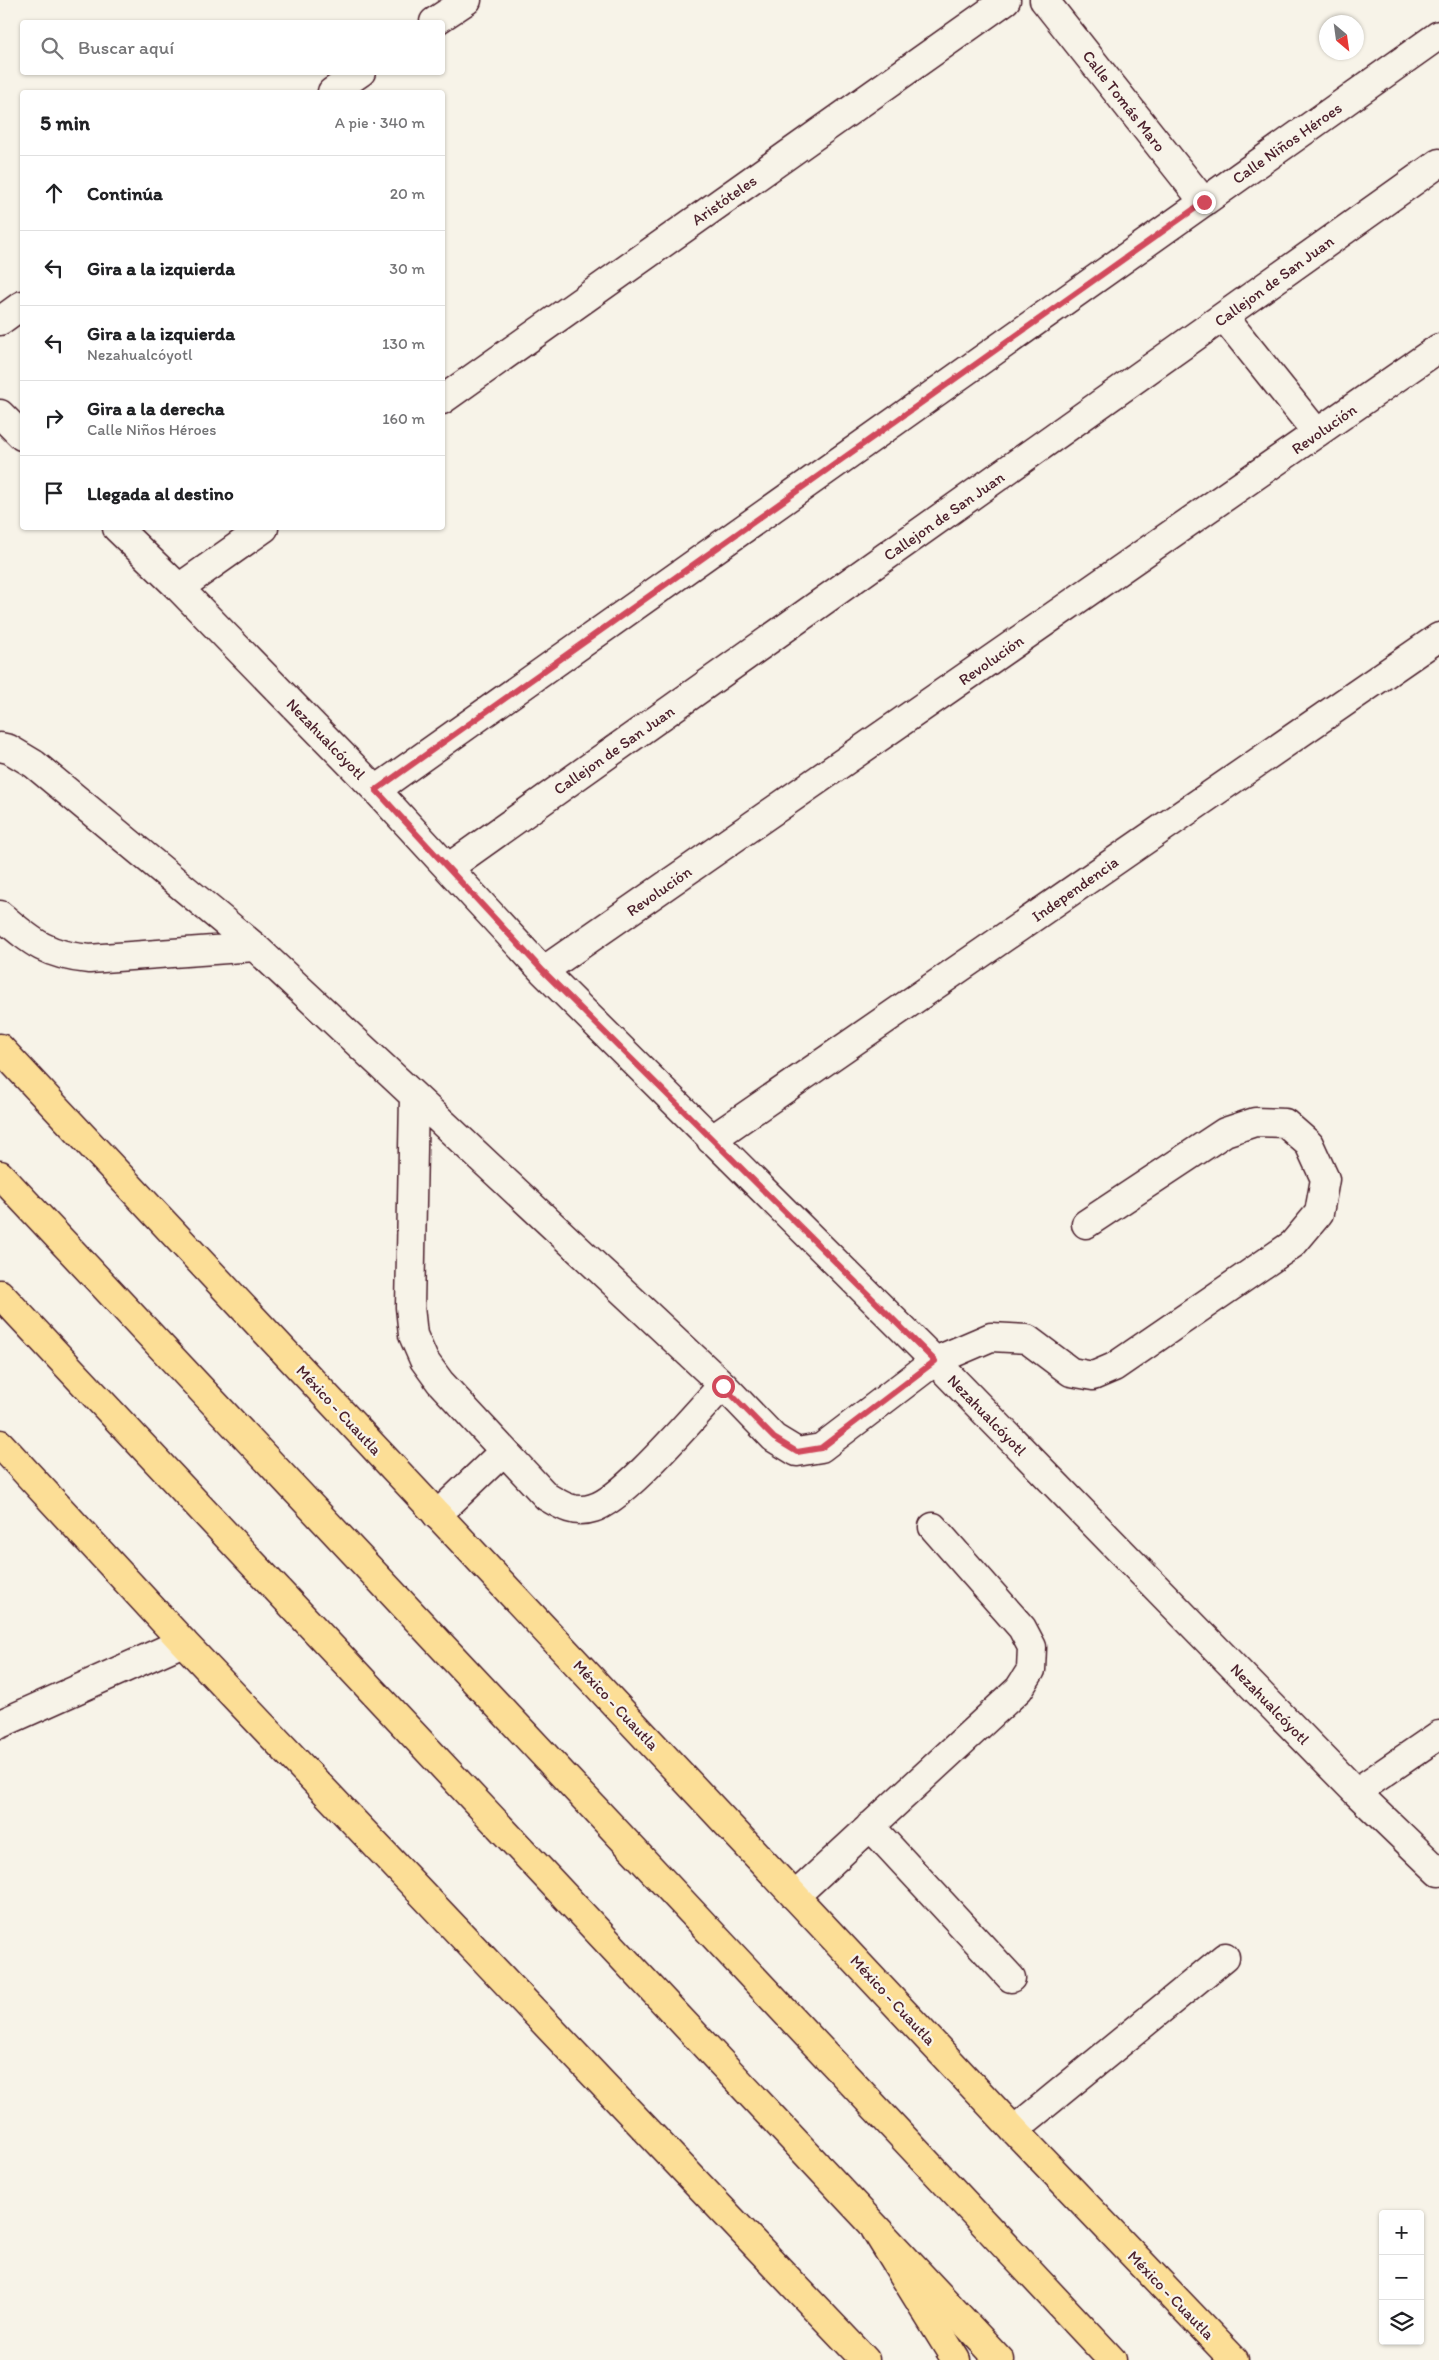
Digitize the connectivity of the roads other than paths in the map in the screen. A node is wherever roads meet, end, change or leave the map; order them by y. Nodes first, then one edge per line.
1 (467, 0) edge
2 (1006, 0) edge
3 (1044, 0) edge
4 (437, 20) edge
5 (1439, 35) edge
6 (357, 75) edge
7 (335, 90) edge
8 (1439, 162) edge
9 (1204, 202) junction
10 (20, 306) edge
11 (1224, 317) junction
12 (0, 320) edge
13 (1439, 348) edge
14 (445, 398) edge
15 (0, 414) edge
16 (20, 434) edge
17 (1318, 434) junction
18 (118, 530) edge
19 (261, 530) edge
20 (179, 588) junction
21 (1439, 637) edge
22 (0, 747) edge
23 (376, 790) junction
24 (448, 868) junction
25 (0, 915) edge
26 (255, 947) junction
27 (543, 971) junction
28 (0, 1048) edge
29 (414, 1097) junction
30 (711, 1140) junction
31 (0, 1175) edge
32 (1086, 1224) dead end
33 (0, 1294) edge
34 (935, 1361) junction
35 (723, 1386) junction
36 (0, 1444) edge
37 (504, 1451) junction
38 (437, 1515) junction
39 (933, 1527) dead end
40 (183, 1642) junction
41 (0, 1724) edge
42 (1439, 1735) edge
43 (1356, 1792) junction
44 (870, 1826) junction
45 (1439, 1872) edge
46 (795, 1896) junction
47 (1226, 1957) dead end
48 (1011, 1978) dead end
49 (1014, 2130) junction
50 (875, 2229) junction
51 (865, 2360) edge
52 (956, 2360) edge
53 (1000, 2360) edge
54 (1112, 2360) edge
55 (1234, 2360) edge

1 - 4 street
2 - 14 street, Aristóteles
3 - 9 street, Calle Tomás Maro
5 - 9 street, Calle Niños Héroes
6 - 7 street
8 - 11 street, Callejon de San Juan
9 - 23 street, Calle Niños Héroes
10 - 12 street
11 - 17 street
11 - 24 street, Callejon de San Juan
13 - 17 street, Revolución
15 - 16 street
17 - 27 street, Revolución
18 - 20 street, Nezahualcóyotl
19 - 20 street
20 - 23 street, Nezahualcóyotl
21 - 30 street, Independencia
22 - 26 street
23 - 24 street, Nezahualcóyotl
24 - 27 street, Nezahualcóyotl
25 - 26 street
26 - 29 street
27 - 30 street, Nezahualcóyotl
28 - 38 main road, México - Cuautla
29 - 35 street
29 - 37 street
30 - 34 street, Nezahualcóyotl
31 - 54 main road
32 - 34 street
33 - 50 main road
34 - 35 street
34 - 43 street, Nezahualcóyotl
35 - 37 street
36 - 40 main road
37 - 38 street
38 - 46 main road, México - Cuautla
39 - 44 street
40 - 41 street
40 - 51 main road
42 - 43 street
43 - 45 street, Nezahualcóyotl
44 - 46 street
44 - 48 street
46 - 49 main road, México - Cuautla
47 - 49 street
49 - 55 main road, México - Cuautla
50 - 52 main road
50 - 53 main road

